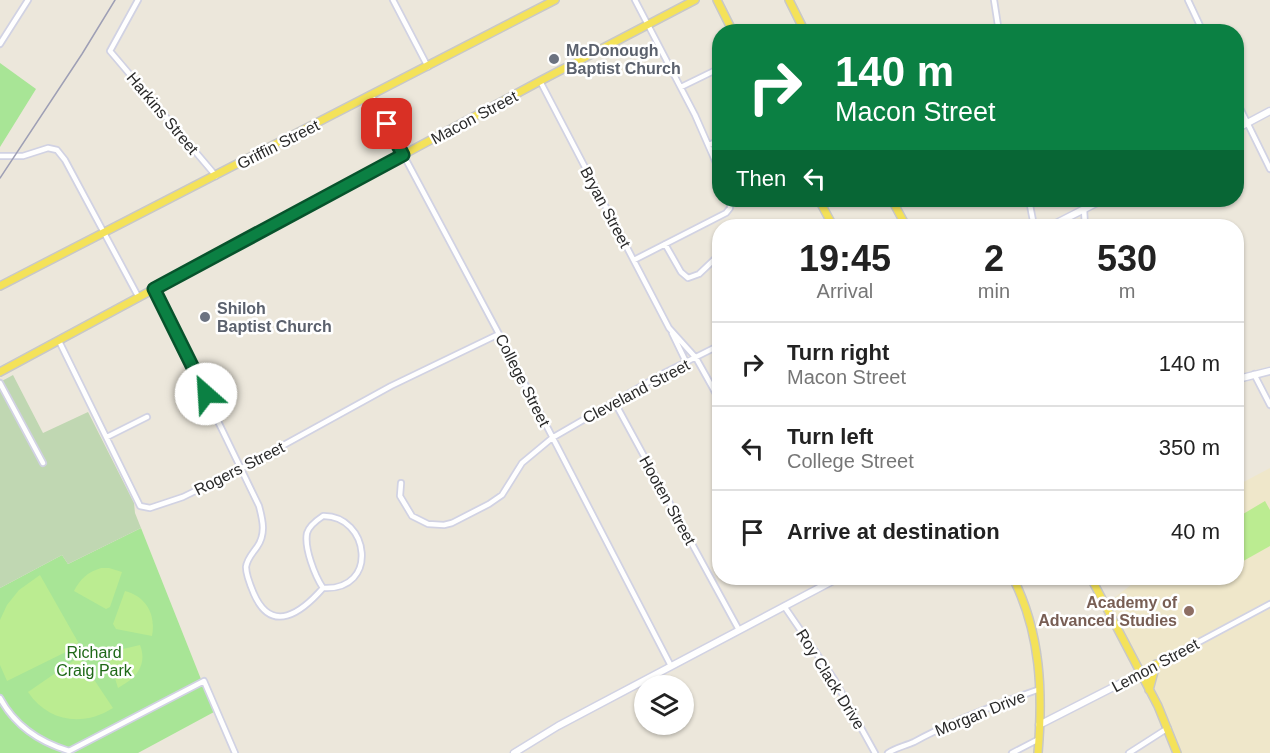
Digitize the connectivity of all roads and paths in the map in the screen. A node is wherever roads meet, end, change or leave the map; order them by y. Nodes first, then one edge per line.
1 (28, 0) edge
2 (138, 0) edge
3 (393, 0) edge
4 (555, 0) edge
5 (635, 0) edge
6 (696, 0) edge
7 (717, 0) edge
8 (789, 0) edge
9 (994, 0) edge
10 (1188, 0) edge
11 (729, 24) edge
12 (801, 24) edge
13 (998, 24) edge
14 (1199, 24) edge
15 (648, 25) junction
16 (0, 44) edge
17 (428, 67) junction
18 (712, 72) edge
19 (540, 81) junction
20 (681, 87) junction
21 (372, 96) junction
22 (1270, 111) edge
23 (1244, 117) edge
24 (1247, 123) junction
25 (1244, 125) edge
26 (712, 144) edge
27 (709, 145) junction
28 (712, 152) edge
29 (403, 155) junction
30 (0, 156) edge
31 (1270, 169) edge
32 (216, 176) junction
33 (730, 207) edge
34 (1088, 207) edge
35 (1084, 209) junction
36 (714, 219) edge
37 (1065, 219) edge
38 (1085, 219) edge
39 (712, 220) edge
40 (104, 233) junction
41 (665, 244) junction
42 (634, 260) junction
43 (712, 262) edge
44 (0, 286) edge
45 (154, 289) junction
46 (139, 298) junction
47 (672, 333) junction
48 (499, 334) junction
49 (59, 341) junction
50 (712, 349) edge
51 (696, 358) junction
52 (686, 362) junction
53 (1270, 371) edge
54 (0, 372) edge
55 (1254, 375) junction
56 (1244, 378) edge
57 (0, 383) edge
58 (712, 386) edge
59 (614, 401) junction
60 (1270, 405) edge
61 (147, 417) dead end
62 (107, 437) junction
63 (552, 438) junction
64 (43, 463) dead end
65 (242, 468) junction
66 (401, 483) dead end
67 (712, 581) edge
68 (714, 585) edge
69 (1016, 585) edge
70 (1095, 585) edge
71 (822, 586) edge
72 (323, 588) junction
73 (1270, 604) edge
74 (784, 606) junction
75 (739, 630) junction
76 (1156, 664) junction
77 (671, 666) junction
78 (1141, 673) junction
79 (1040, 690) junction
80 (1149, 690) junction
81 (0, 698) edge
82 (1039, 725) junction
83 (1168, 728) junction
84 (1040, 738) junction
85 (235, 753) edge
86 (514, 753) edge
87 (875, 753) edge
88 (888, 753) edge
89 (1012, 753) edge
90 (1038, 753) edge
91 (1129, 753) edge
92 (1177, 753) edge

1 - 16 street
2 - 32 street, Harkins Street
3 - 17 street
4 - 17 main road, Griffin Street
5 - 15 street
6 - 15 main road, Macon Street
7 - 11 main road
8 - 12 main road
9 - 13 street
10 - 14 street
15 - 19 main road, Macon Street
15 - 20 street
17 - 21 main road, Griffin Street
18 - 20 street
19 - 29 main road, Macon Street
19 - 42 street, Bryan Street
20 - 27 street
21 - 29 street, College Street
21 - 32 main road, Griffin Street
22 - 24 main road
23 - 24 street
24 - 25 main road
24 - 31 street
26 - 27 street
27 - 28 street
29 - 45 main road, Macon Street
29 - 48 street, College Street
30 - 40 street
32 - 40 main road, Griffin Street
33 - 36 street
34 - 35 main road
35 - 37 main road
35 - 38 street
39 - 41 street
40 - 44 main road, Griffin Street
40 - 46 street
41 - 42 street
41 - 43 street
42 - 47 street, Bryan Street
45 - 46 main road, Macon Street
45 - 65 street
46 - 49 main road, Macon Street
47 - 51 street, Bryan Street
47 - 52 street, Bryan Street
48 - 63 street, College Street
48 - 65 street, Rogers Street
49 - 54 main road, Macon Street
49 - 62 street, Rogers Street
50 - 51 street, Cleveland Street
51 - 52 street, Cleveland Street
51 - 58 street, Bryan Street
52 - 59 street, Cleveland Street
53 - 55 main road
55 - 56 main road
55 - 60 street
57 - 64 street
59 - 63 street, Cleveland Street
59 - 67 street, Hooten Street
61 - 62 street
62 - 65 street, Rogers Street
63 - 66 street, Cleveland Street
63 - 77 street, College Street
65 - 72 street
68 - 75 street, Hooten Street
69 - 79 main road
70 - 78 main road
71 - 74 main road
72 - 72 street
73 - 76 street, Lemon Street
74 - 75 main road
74 - 87 street, Roy Clack Drive
75 - 77 main road
76 - 78 street, Lemon Street
76 - 80 main road
77 - 86 main road
78 - 80 main road
78 - 82 main road, Lemon Street
79 - 82 main road
79 - 88 street, Morgan Drive
80 - 83 main road
81 - 85 street
82 - 84 main road
83 - 91 street
83 - 92 main road
84 - 89 street
84 - 90 main road

